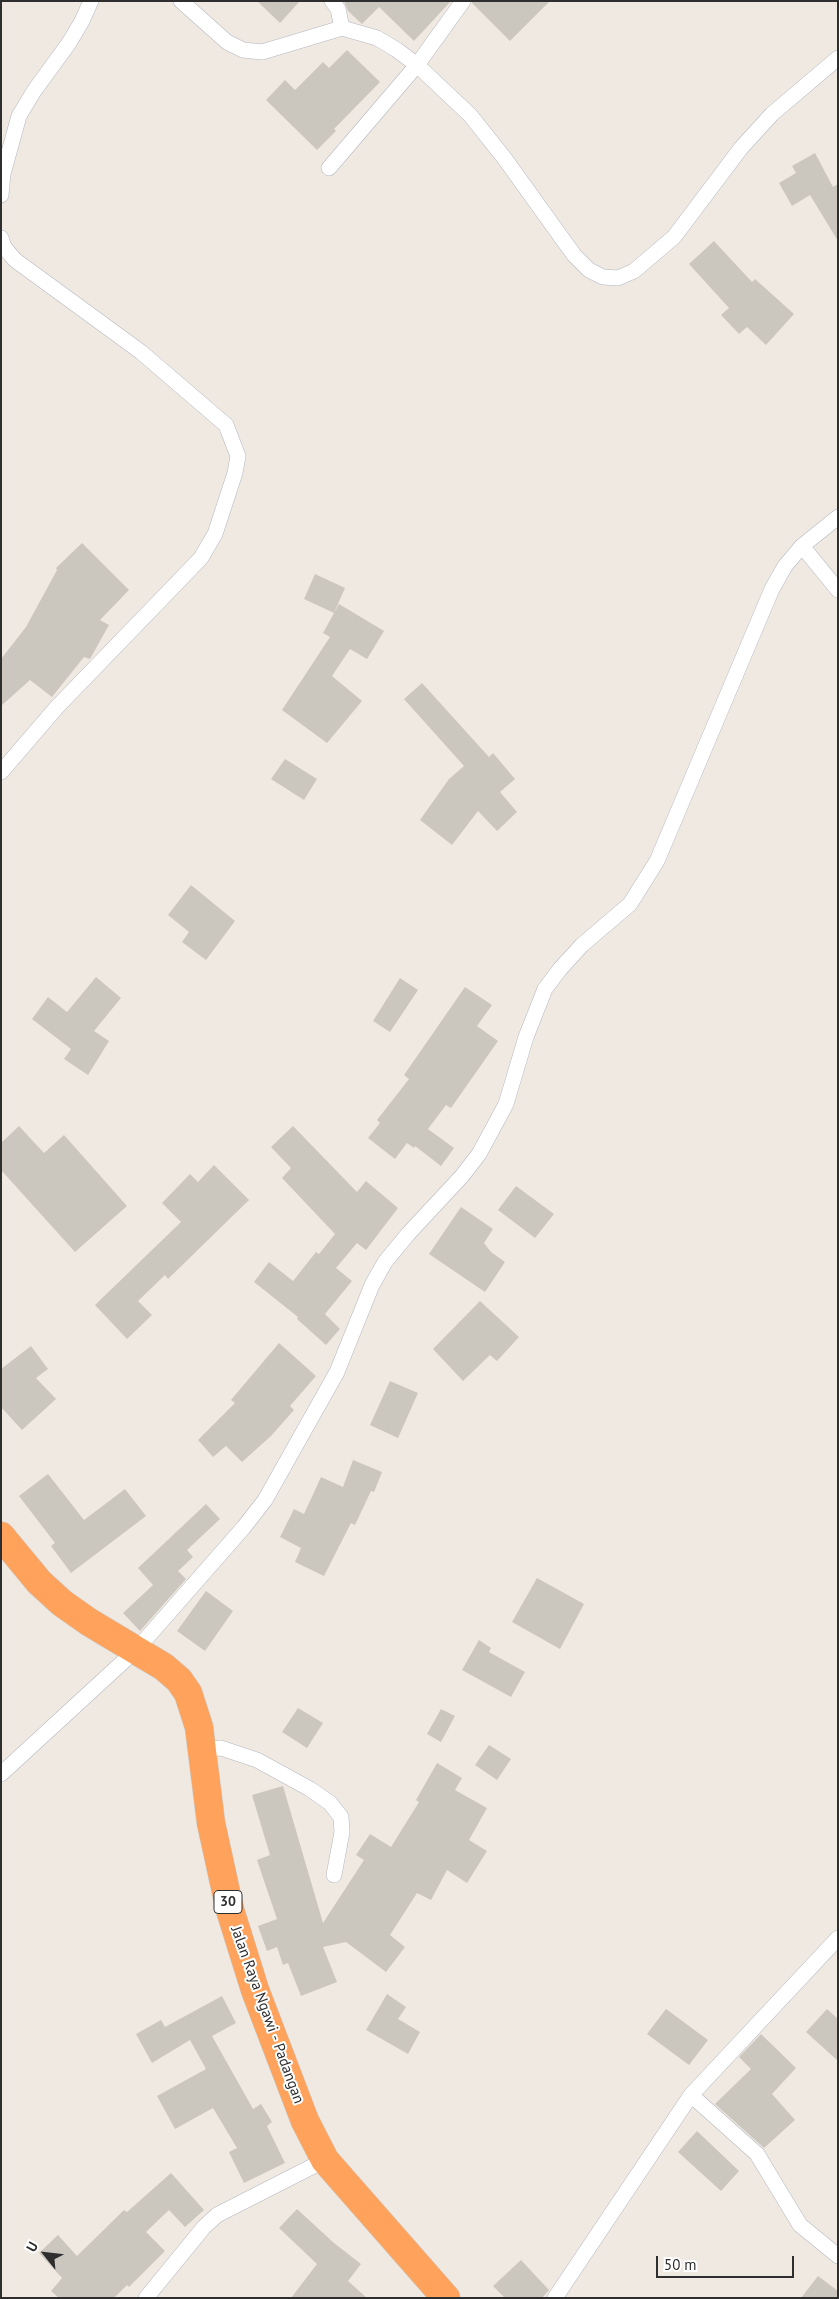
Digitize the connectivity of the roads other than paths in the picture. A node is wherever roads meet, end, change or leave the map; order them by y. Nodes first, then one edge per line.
1 (91, 1) edge
2 (181, 1) edge
3 (332, 1) edge
4 (464, 1) edge
5 (342, 28) junction
6 (838, 58) edge
7 (417, 65) junction
8 (329, 168) dead end
9 (2, 173) edge
10 (1, 195) edge
11 (1, 238) edge
12 (838, 517) edge
13 (802, 546) junction
14 (838, 590) edge
15 (1, 772) edge
16 (1, 1536) edge
17 (137, 1649) junction
18 (202, 1749) junction
19 (1, 1774) edge
20 (334, 1875) dead end
21 (838, 1938) edge
22 (691, 2095) junction
23 (325, 2160) junction
24 (838, 2256) edge
25 (146, 2298) edge
26 (446, 2298) edge
27 (555, 2298) edge

1 - 9 street
2 - 5 street
3 - 5 street
4 - 7 street
5 - 7 street
6 - 7 street
7 - 8 street
9 - 10 street
11 - 15 street
12 - 13 street
13 - 14 street
13 - 17 street
16 - 17 highway, Jalan Raya Ngawi - Padangan / 30
17 - 18 highway, Jalan Raya Ngawi - Padangan / 30
17 - 19 street
18 - 20 street
18 - 23 highway, Jalan Raya Ngawi - Padangan / 30
21 - 22 street
22 - 24 street
22 - 27 street
23 - 25 street
23 - 26 highway, Jalan Raya Ngawi - Padangan / 30

